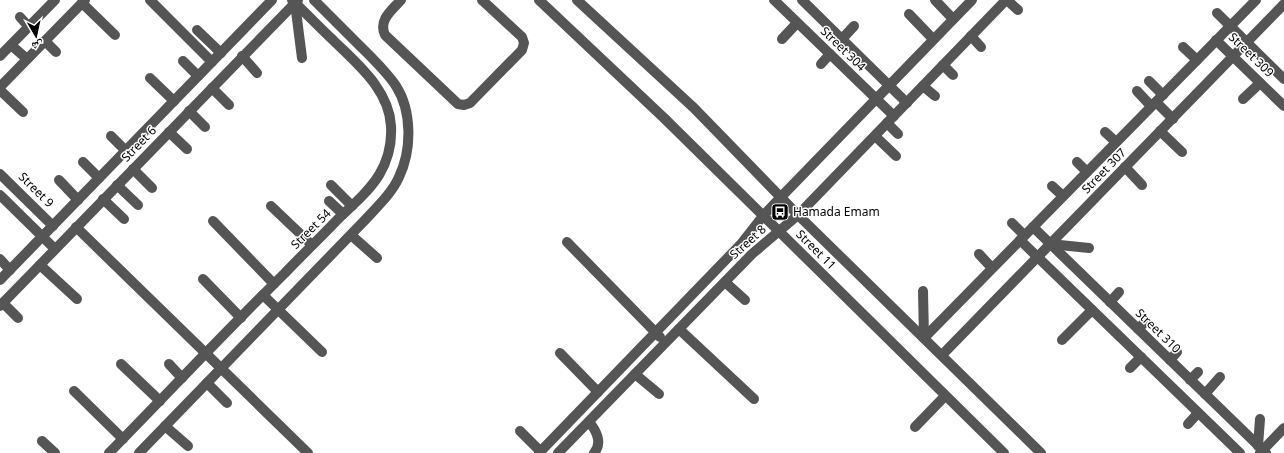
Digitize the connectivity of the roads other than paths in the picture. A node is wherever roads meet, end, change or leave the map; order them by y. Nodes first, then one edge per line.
1 (150, 0) edge
2 (272, 0) edge
3 (314, 0) edge
4 (401, 0) edge
5 (482, 0) edge
6 (539, 0) edge
7 (578, 0) edge
8 (774, 0) edge
9 (802, 0) edge
10 (935, 0) edge
11 (972, 0) edge
12 (1007, 0) edge
13 (51, 1) edge
14 (83, 1) edge
15 (295, 1) edge
16 (1254, 1) edge
17 (1284, 4) edge
18 (1018, 10) dead end
19 (1217, 13) dead end
20 (909, 14) dead end
21 (20, 17) dead end
22 (953, 19) junction
23 (798, 23) junction
24 (854, 26) dead end
25 (1230, 26) junction
26 (29, 27) junction
27 (197, 30) dead end
28 (115, 35) dead end
29 (971, 36) junction
30 (782, 39) dead end
31 (842, 39) junction
32 (933, 39) junction
33 (1216, 40) junction
34 (44, 41) junction
35 (1247, 42) junction
36 (981, 47) dead end
37 (1183, 47) dead end
38 (4, 49) edge
39 (56, 52) dead end
40 (221, 53) junction
41 (830, 54) junction
42 (242, 56) junction
43 (1233, 56) junction
44 (302, 58) dead end
45 (27, 59) junction
46 (1197, 60) junction
47 (183, 61) dead end
48 (212, 62) junction
49 (821, 64) dead end
50 (943, 65) junction
51 (257, 73) dead end
52 (953, 75) dead end
53 (198, 76) junction
54 (150, 78) dead end
55 (1284, 79) edge
56 (1149, 81) dead end
57 (1260, 83) junction
58 (889, 85) junction
59 (924, 86) junction
60 (0, 88) edge
61 (212, 88) junction
62 (1138, 91) dead end
63 (935, 96) dead end
64 (876, 99) junction
65 (1243, 99) dead end
66 (174, 101) junction
67 (1156, 101) junction
68 (907, 103) junction
69 (229, 105) dead end
70 (1284, 106) edge
71 (189, 111) junction
72 (23, 112) dead end
73 (1173, 118) junction
74 (890, 120) junction
75 (205, 127) dead end
76 (1160, 131) junction
77 (169, 132) junction
78 (1105, 132) dead end
79 (898, 134) dead end
80 (111, 136) dead end
81 (875, 136) junction
82 (1116, 142) junction
83 (187, 149) dead end
84 (126, 151) junction
85 (1182, 152) dead end
86 (896, 156) dead end
87 (83, 162) dead end
88 (1078, 162) dead end
89 (1125, 167) junction
90 (133, 169) junction
91 (1087, 172) junction
92 (0, 174) edge
93 (99, 178) junction
94 (59, 180) dead end
95 (117, 185) junction
96 (331, 185) dead end
97 (1142, 185) dead end
98 (1052, 186) dead end
99 (152, 188) dead end
100 (0, 195) edge
101 (1063, 196) junction
102 (780, 198) junction
103 (103, 199) junction
104 (78, 200) junction
105 (329, 201) dead end
106 (138, 205) dead end
107 (271, 206) dead end
108 (352, 206) junction
109 (343, 214) junction
110 (798, 215) junction
111 (763, 216) junction
112 (124, 219) dead end
113 (213, 221) dead end
114 (1012, 223) dead end
115 (53, 226) junction
116 (76, 227) junction
117 (1032, 227) junction
118 (779, 232) junction
119 (351, 235) junction
120 (42, 237) junction
121 (1022, 238) junction
122 (567, 242) dead end
123 (1050, 244) junction
124 (312, 245) junction
125 (1089, 248) dead end
126 (55, 249) junction
127 (979, 254) dead end
128 (1038, 257) junction
129 (377, 258) dead end
130 (0, 259) edge
131 (40, 265) junction
132 (992, 268) junction
133 (10, 270) junction
134 (202, 279) dead end
135 (0, 280) edge
136 (725, 282) junction
137 (274, 284) junction
138 (923, 291) dead end
139 (1119, 292) dead end
140 (263, 295) junction
141 (76, 299) dead end
142 (745, 300) dead end
143 (1110, 302) junction
144 (1, 304) edge
145 (278, 310) junction
146 (1092, 310) junction
147 (18, 318) dead end
148 (241, 318) junction
149 (1146, 321) dead end
150 (679, 329) junction
151 (1138, 329) junction
152 (656, 332) junction
153 (924, 338) junction
154 (1062, 340) dead end
155 (666, 342) junction
156 (322, 352) dead end
157 (1177, 352) dead end
158 (206, 353) junction
159 (560, 353) dead end
160 (942, 355) junction
161 (1141, 358) junction
162 (1170, 360) junction
163 (121, 364) dead end
164 (169, 364) dead end
165 (221, 368) junction
166 (1130, 368) dead end
167 (1198, 372) dead end
168 (636, 374) junction
169 (1220, 377) dead end
170 (182, 378) junction
171 (1190, 380) junction
172 (206, 383) junction
173 (74, 391) dead end
174 (598, 392) junction
175 (659, 394) dead end
176 (1205, 394) junction
177 (945, 396) junction
178 (754, 399) dead end
179 (160, 401) junction
180 (227, 403) dead end
181 (1198, 413) junction
182 (1260, 419) dead end
183 (589, 422) junction
184 (1188, 424) dead end
185 (165, 426) junction
186 (915, 427) dead end
187 (1284, 428) edge
188 (520, 431) dead end
189 (123, 439) junction
190 (42, 441) dead end
191 (188, 446) dead end
192 (1262, 450) edge
193 (540, 452) edge
194 (55, 453) edge
195 (109, 453) edge
196 (139, 453) edge
197 (308, 453) edge
198 (558, 453) edge
199 (594, 453) edge
200 (1004, 453) edge
201 (1041, 453) edge
202 (1240, 453) edge

1 - 48 street
2 - 40 street, Street 6
3 - 119 street
4 - 5 street
6 - 111 street, Street 11
7 - 102 street, Street 11
8 - 23 street, Street 304
9 - 31 street, Street 304
10 - 22 street
11 - 22 street, Street 8
12 - 18 street
12 - 29 street, Street 8
13 - 26 street
14 - 28 street
14 - 34 street
15 - 42 street, Street 6
15 - 44 street
15 - 108 street, Street 54
16 - 25 street, Street 307
17 - 35 street, Street 307
19 - 25 street, Street 309
20 - 32 street
21 - 26 street
22 - 32 street, Street 8
23 - 30 street
23 - 41 street, Street 304
24 - 31 street
25 - 33 street, Street 307
25 - 35 street, Street 309
26 - 38 street
27 - 40 street
29 - 36 street
29 - 50 street, Street 8
31 - 58 street, Street 304
32 - 58 street, Street 8
33 - 43 street, Street 309
33 - 46 street, Street 307
34 - 39 street
34 - 45 street
35 - 43 street, Street 307
35 - 55 street, Street 309
37 - 46 street
38 - 45 street
40 - 48 street, Street 6
41 - 49 street
41 - 64 street, Street 304
42 - 51 street
42 - 61 street, Street 6
43 - 57 street, Street 309
43 - 73 street, Street 307
45 - 60 street
46 - 67 street, Street 307
47 - 53 street
48 - 53 street, Street 6
50 - 52 street
50 - 59 street, Street 8
53 - 66 street, Street 6
54 - 66 street
56 - 67 street
57 - 65 street
57 - 70 street, Street 309
58 - 64 street, Street 8
58 - 68 street, Street 304
59 - 63 street
59 - 68 street, Street 8
60 - 72 street
61 - 69 street
61 - 71 street, Street 6
62 - 67 street
64 - 74 street, Street 304
64 - 102 street, Street 8
66 - 84 street, Street 6
67 - 73 street
67 - 82 street, Street 307
68 - 74 street, Street 8
71 - 75 street
71 - 77 street, Street 6
73 - 76 street, Street 307
74 - 79 street, Street 304
74 - 81 street, Street 8
76 - 85 street
76 - 89 street, Street 307
77 - 83 street
77 - 90 street, Street 6
78 - 82 street
80 - 84 street
81 - 86 street
81 - 110 street, Street 8
82 - 91 street, Street 307
84 - 93 street, Street 6
87 - 93 street
88 - 91 street
89 - 97 street
89 - 123 street, Street 307
90 - 95 street, Street 6
90 - 99 street
91 - 101 street, Street 307
92 - 115 street, Street 9
93 - 104 street, Street 6
94 - 104 street
95 - 103 street, Street 6
95 - 106 street
96 - 108 street
98 - 101 street
100 - 120 street
101 - 117 street, Street 307
102 - 110 street, Street 11
102 - 111 street, Street 8
103 - 112 street
103 - 116 street, Street 6
104 - 115 street, Street 6
105 - 109 street
107 - 124 street
108 - 109 street, Street 54
109 - 124 street, Street 54
110 - 118 street, Street 8
110 - 153 street, Street 11
111 - 118 street, Street 11
111 - 152 street, Street 8
113 - 137 street
114 - 121 street
115 - 120 street, Street 6
116 - 126 street, Street 6
116 - 158 street
117 - 121 street, Street 307
117 - 123 street, Street 310
118 - 136 street, Street 8
118 - 177 street, Street 11
119 - 129 street
119 - 145 street
120 - 126 street
120 - 133 street, Street 6
121 - 128 street
121 - 132 street, Street 307
122 - 152 street
123 - 125 street
123 - 128 street, Street 307
123 - 143 street, Street 310
124 - 137 street, Street 54
126 - 131 street, Street 6
127 - 132 street
128 - 146 street
128 - 160 street, Street 307
130 - 133 street
131 - 141 street
131 - 144 street, Street 6
132 - 153 street, Street 307
133 - 135 street, Street 6
134 - 148 street
136 - 142 street
136 - 150 street, Street 8
137 - 140 street, Street 54
138 - 153 street
139 - 143 street
140 - 145 street
140 - 148 street, Street 54
143 - 151 street, Street 310
144 - 147 street
145 - 156 street
145 - 165 street
146 - 154 street
146 - 161 street
148 - 158 street, Street 54
149 - 151 street
150 - 155 street, Street 8
150 - 178 street
151 - 162 street, Street 310
152 - 155 street
152 - 174 street, Street 8
153 - 160 street, Street 11
155 - 168 street, Street 8
157 - 162 street
158 - 165 street
158 - 170 street, Street 54
159 - 174 street
160 - 201 street, Street 11
161 - 166 street
161 - 181 street
162 - 171 street, Street 310
163 - 179 street
164 - 170 street
165 - 172 street
165 - 197 street
167 - 171 street
168 - 175 street
168 - 183 street, Street 8
169 - 176 street
170 - 179 street, Street 54
171 - 176 street, Street 310
172 - 180 street
172 - 185 street
173 - 189 street
174 - 193 street, Street 8
176 - 192 street, Street 310
177 - 186 street
177 - 200 street, Street 11
179 - 189 street, Street 54
181 - 184 street
181 - 202 street
182 - 192 street
183 - 198 street, Street 8
183 - 199 street
185 - 191 street
185 - 196 street
187 - 192 street
188 - 193 street
189 - 195 street, Street 54
190 - 194 street

